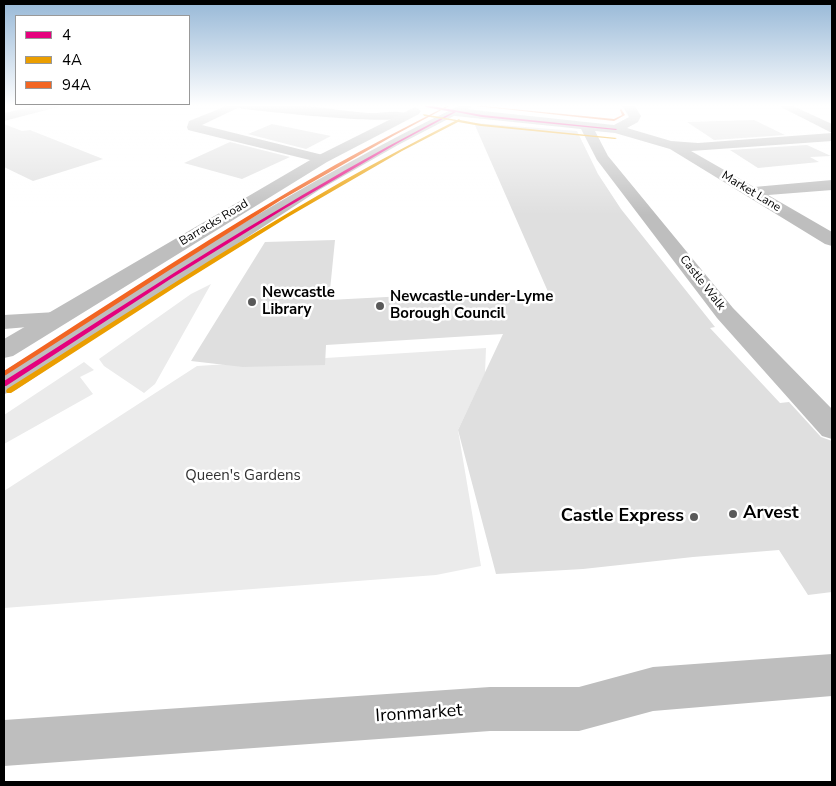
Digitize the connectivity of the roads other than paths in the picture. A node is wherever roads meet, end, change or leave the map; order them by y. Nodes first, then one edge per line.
1 (252, 142) edge
2 (352, 142) edge
3 (394, 142) edge
4 (594, 142) edge
5 (659, 142) edge
6 (772, 142) edge
7 (670, 145) junction
8 (322, 159) junction
9 (832, 185) edge
10 (752, 192) junction
11 (832, 240) edge
12 (56, 319) junction
13 (4, 322) edge
14 (4, 350) edge
15 (4, 384) edge
16 (832, 428) edge
17 (832, 675) edge
18 (4, 743) edge

1 - 8 main road
2 - 8 main road, Barracks Road
3 - 15 main road, Barracks Road
4 - 16 main road, Castle Walk
5 - 7 main road
6 - 7 main road
7 - 10 main road, Market Lane
8 - 12 main road, Barracks Road
9 - 10 main road
10 - 11 main road, Market Lane
12 - 13 main road
12 - 14 main road, Barracks Road
17 - 18 main road, Ironmarket

